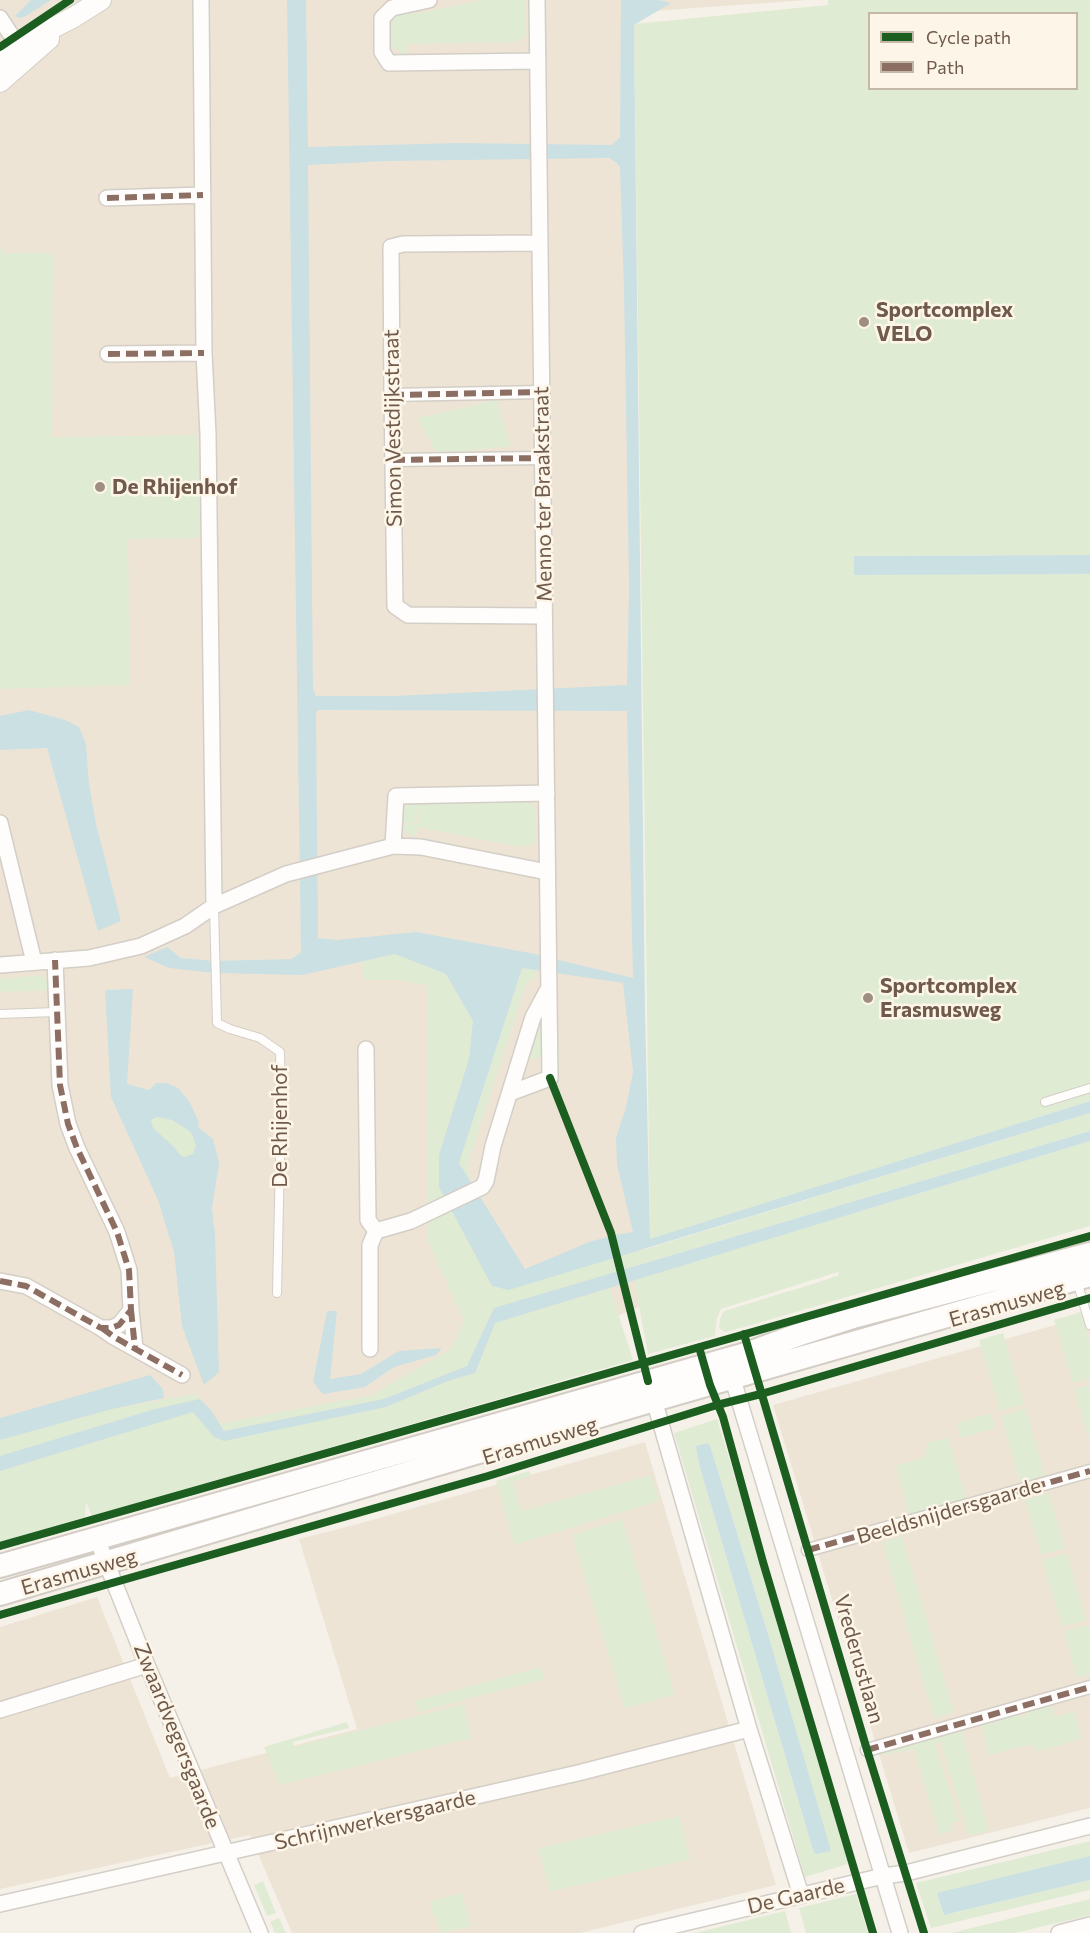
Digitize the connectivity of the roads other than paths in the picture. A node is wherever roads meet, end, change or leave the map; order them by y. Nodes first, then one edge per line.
1 (101, 0) edge
2 (201, 0) edge
3 (429, 0) edge
4 (537, 0) edge
5 (0, 18) edge
6 (27, 50) junction
7 (0, 59) edge
8 (537, 61) junction
9 (0, 82) edge
10 (203, 195) junction
11 (107, 198) dead end
12 (540, 243) junction
13 (204, 353) junction
14 (108, 354) dead end
15 (542, 392) junction
16 (392, 395) junction
17 (542, 458) junction
18 (393, 460) junction
19 (544, 616) junction
20 (547, 793) junction
21 (0, 823) edge
22 (393, 846) junction
23 (547, 872) junction
24 (214, 906) junction
25 (55, 960) junction
26 (34, 962) junction
27 (0, 965) edge
28 (548, 985) junction
29 (56, 1012) junction
30 (0, 1014) edge
31 (366, 1049) dead end
32 (1090, 1088) edge
33 (510, 1093) junction
34 (1045, 1102) dead end
35 (376, 1231) junction
36 (1090, 1254) edge
37 (1083, 1277) edge
38 (0, 1281) edge
39 (277, 1293) dead end
40 (131, 1310) junction
41 (1090, 1325) edge
42 (101, 1328) junction
43 (135, 1348) junction
44 (370, 1349) dead end
45 (729, 1368) junction
46 (182, 1375) dead end
47 (651, 1391) junction
48 (1090, 1472) edge
49 (97, 1539) junction
50 (808, 1550) dead end
51 (108, 1564) junction
52 (0, 1566) edge
53 (0, 1594) edge
54 (147, 1665) junction
55 (1090, 1687) edge
56 (0, 1710) edge
57 (749, 1729) junction
58 (867, 1750) dead end
59 (1090, 1826) edge
60 (226, 1854) junction
61 (883, 1876) junction
62 (801, 1895) junction
63 (0, 1904) edge
64 (1090, 1925) edge
65 (260, 1933) edge
66 (642, 1933) edge
67 (900, 1933) edge
68 (1059, 1933) edge

1 - 6 street
2 - 10 street, De Rhijenhof
3 - 8 street
4 - 8 street, Menno ter Braakstraat
5 - 6 street
6 - 7 street
6 - 9 street
8 - 12 street, Menno ter Braakstraat
10 - 11 street
10 - 13 street, De Rhijenhof
12 - 15 street, Menno ter Braakstraat
12 - 16 street, Simon Vestdijkstraat
13 - 14 street
13 - 24 street, De Rhijenhof
15 - 16 street
15 - 17 street, Menno ter Braakstraat
16 - 18 street, Simon Vestdijkstraat
17 - 18 street
17 - 19 street, Menno ter Braakstraat
18 - 19 street, Simon Vestdijkstraat
19 - 20 street, Menno ter Braakstraat
20 - 22 street
20 - 23 street, Menno ter Braakstraat
21 - 26 street
22 - 23 street
22 - 24 street
23 - 28 street, Menno ter Braakstraat
24 - 25 street
24 - 39 lane, De Rhijenhof
25 - 26 street
25 - 29 street
26 - 27 street
28 - 33 street, Menno ter Braakstraat
28 - 33 street, Menno ter Braakstraat
29 - 30 lane
29 - 40 street
31 - 35 street
32 - 34 lane
33 - 35 street, Menno ter Braakstraat
35 - 44 street
36 - 45 main road, Erasmusweg
37 - 41 lane
37 - 45 main road, Erasmusweg
38 - 42 street
40 - 42 street
40 - 43 street
42 - 43 street
43 - 46 street
45 - 47 main road, Erasmusweg
45 - 61 street, Vrederustlaan
47 - 49 main road, Erasmusweg
47 - 51 main road, Erasmusweg
47 - 57 street
48 - 50 street, Beeldsnijdersgaarde
49 - 51 street, Zwaardvegersgaarde
49 - 52 main road, Erasmusweg
51 - 53 main road, Erasmusweg
51 - 54 street, Zwaardvegersgaarde
54 - 56 street
54 - 60 street, Zwaardvegersgaarde
55 - 58 street
57 - 60 street, Schrijnwerkersgaarde
57 - 62 street
59 - 61 street, De Gaarde
60 - 63 street, Schrijnwerkersgaarde
60 - 65 street, Zwaardvegersgaarde
61 - 62 street, De Gaarde
61 - 67 street, Vrederustlaan
62 - 66 street, De Gaarde
64 - 68 street

